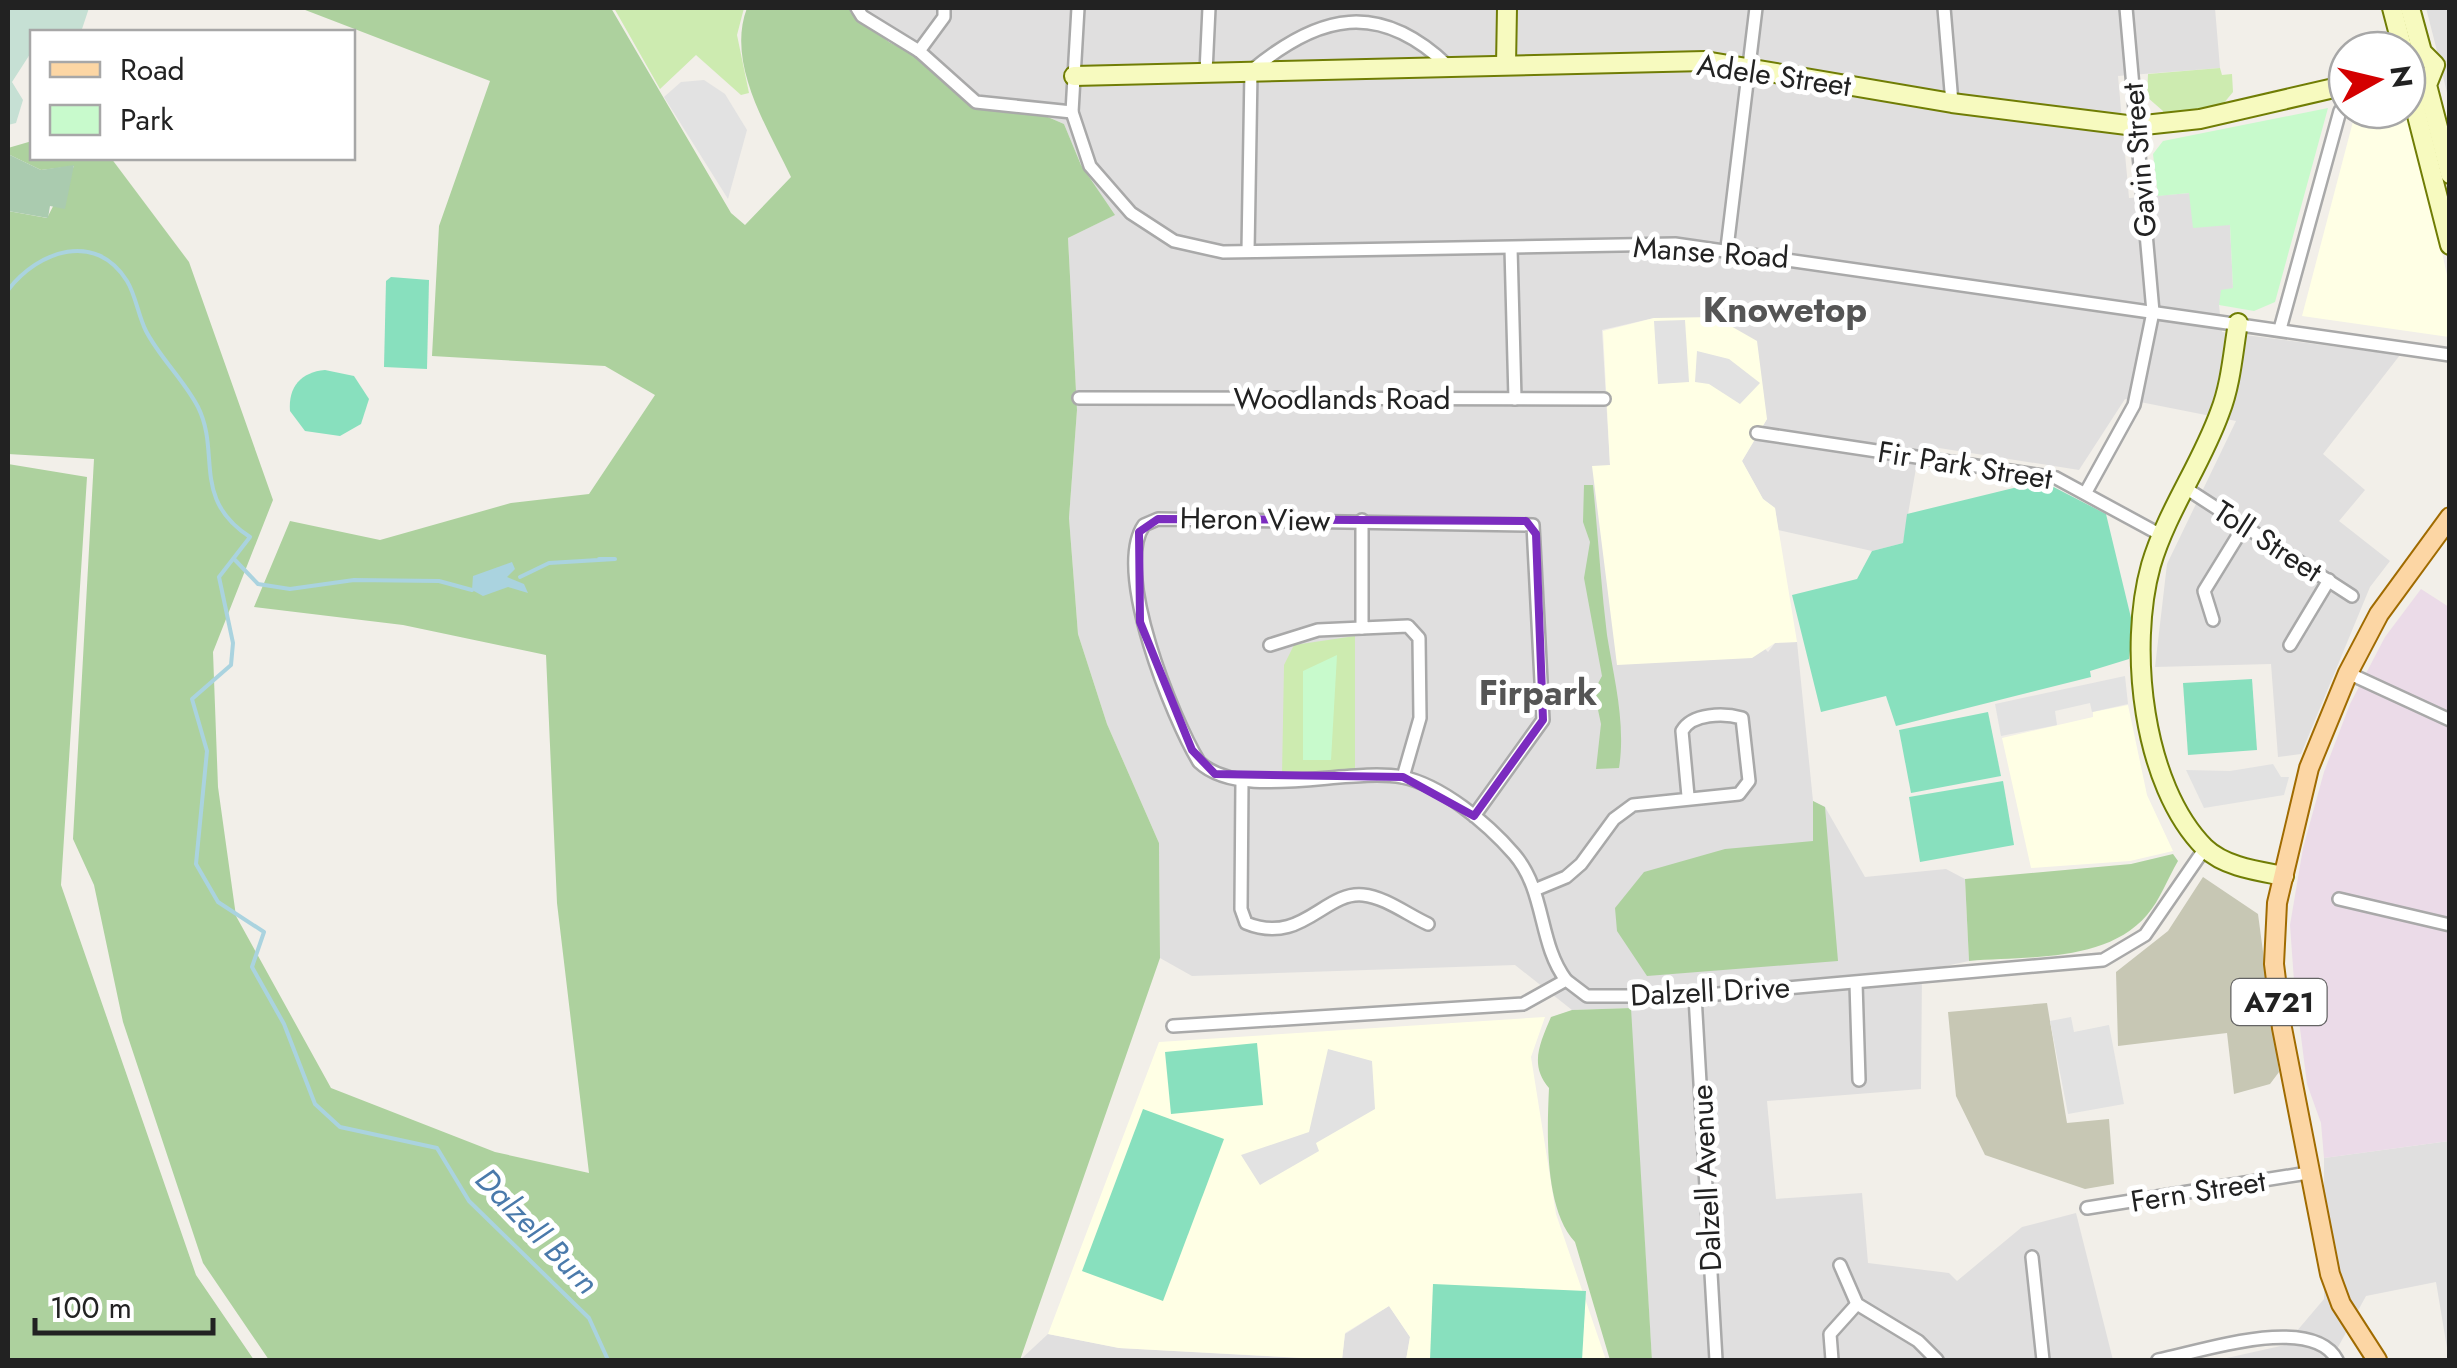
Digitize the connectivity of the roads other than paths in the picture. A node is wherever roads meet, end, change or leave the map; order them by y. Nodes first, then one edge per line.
1 (856, 8) edge
2 (944, 8) edge
3 (1078, 8) edge
4 (1209, 8) edge
5 (1507, 8) edge
6 (1756, 8) edge
7 (1944, 8) edge
8 (2126, 8) edge
9 (2392, 8) edge
10 (1349, 13) edge
11 (2406, 30) edge
12 (919, 52) junction
13 (1506, 65) junction
14 (1448, 66) junction
15 (1752, 69) junction
16 (1250, 71) junction
17 (1206, 72) junction
18 (1074, 76) junction
19 (2327, 90) edge
20 (1952, 103) junction
21 (1072, 112) junction
22 (2427, 116) edge
23 (2135, 126) junction
24 (2335, 130) edge
25 (2425, 130) edge
26 (2450, 174) edge
27 (2450, 246) edge
28 (1511, 248) junction
29 (1727, 248) junction
30 (1248, 251) junction
31 (2153, 312) junction
32 (2238, 323) junction
33 (2280, 329) junction
34 (2450, 355) edge
35 (1079, 398) dead end
36 (1515, 398) junction
37 (1604, 399) dead end
38 (1757, 433) dead end
39 (2184, 487) junction
40 (2086, 492) junction
41 (2450, 517) edge
42 (1362, 520) junction
43 (2244, 526) junction
44 (2450, 534) edge
45 (2161, 535) junction
46 (2423, 554) junction
47 (2329, 580) junction
48 (2352, 596) dead end
49 (2214, 620) dead end
50 (1362, 628) junction
51 (1270, 645) dead end
52 (2290, 645) dead end
53 (2348, 673) junction
54 (2450, 720) edge
55 (1403, 777) junction
56 (1242, 780) junction
57 (1688, 796) junction
58 (1474, 816) junction
59 (2205, 848) junction
60 (2284, 876) junction
61 (1536, 890) junction
62 (2339, 899) dead end
63 (1428, 924) dead end
64 (2450, 925) edge
65 (1566, 980) junction
66 (1856, 983) junction
67 (1696, 996) junction
68 (1172, 1026) dead end
69 (1859, 1080) dead end
70 (2308, 1173) junction
71 (2087, 1208) dead end
72 (2032, 1257) dead end
73 (1840, 1265) dead end
74 (1857, 1304) junction
75 (1716, 1360) edge
76 (1832, 1360) edge
77 (1938, 1360) edge
78 (2044, 1360) edge
79 (2158, 1360) edge
80 (2338, 1360) edge
81 (2378, 1360) edge

1 - 12 street
2 - 12 street
3 - 18 street, Manse Road
4 - 17 street
5 - 13 street
6 - 15 street
7 - 20 street
8 - 23 street, Gavin Street
9 - 11 street
10 - 14 street
10 - 16 street
12 - 21 street
13 - 14 street, Adele Street
13 - 15 street, Adele Street
14 - 16 street, Adele Street
15 - 20 street, Adele Street
15 - 29 street
16 - 17 street, Adele Street
16 - 30 street
17 - 18 street, Adele Street
18 - 21 street, Manse Road
19 - 23 street, Adele Street
20 - 23 street, Adele Street
21 - 30 street, Manse Road
22 - 26 street
23 - 31 street, Gavin Street
24 - 33 street
25 - 27 street
28 - 29 street, Manse Road
28 - 30 street, Manse Road
28 - 36 street
29 - 31 street, Manse Road
31 - 32 street, Manse Road
31 - 40 street, Gavin Street
32 - 33 street, Manse Road
32 - 39 street
33 - 34 street, Manse Road
35 - 36 street, Woodlands Road
36 - 37 street, Woodlands Road
38 - 40 street, Fir Park Street
39 - 43 street, Toll Street
39 - 45 street
40 - 45 street, Fir Park Street
41 - 46 main road, A721
42 - 50 street
42 - 56 street, Heron View
42 - 58 street, Heron View
43 - 47 street, Toll Street
43 - 49 street
44 - 46 main road, A721
45 - 59 street
46 - 53 main road, A721
47 - 48 street, Toll Street
47 - 52 street
50 - 51 street
50 - 55 street
53 - 54 street
53 - 60 main road, A721
55 - 56 street, Heron View
55 - 58 street, Heron View
56 - 63 street
57 - 57 street
57 - 61 street
58 - 61 street, Heron View
59 - 60 street
59 - 66 street, Dalzell Drive
60 - 70 main road, A721
61 - 65 street, Heron View
62 - 64 street
65 - 67 street, Dalzell Drive
65 - 68 street
66 - 67 street, Dalzell Drive
66 - 69 street
67 - 75 street, Dalzell Avenue
70 - 71 street, Fern Street
70 - 81 main road, A721
72 - 78 street
73 - 74 street
74 - 76 street
74 - 77 street
79 - 80 street

